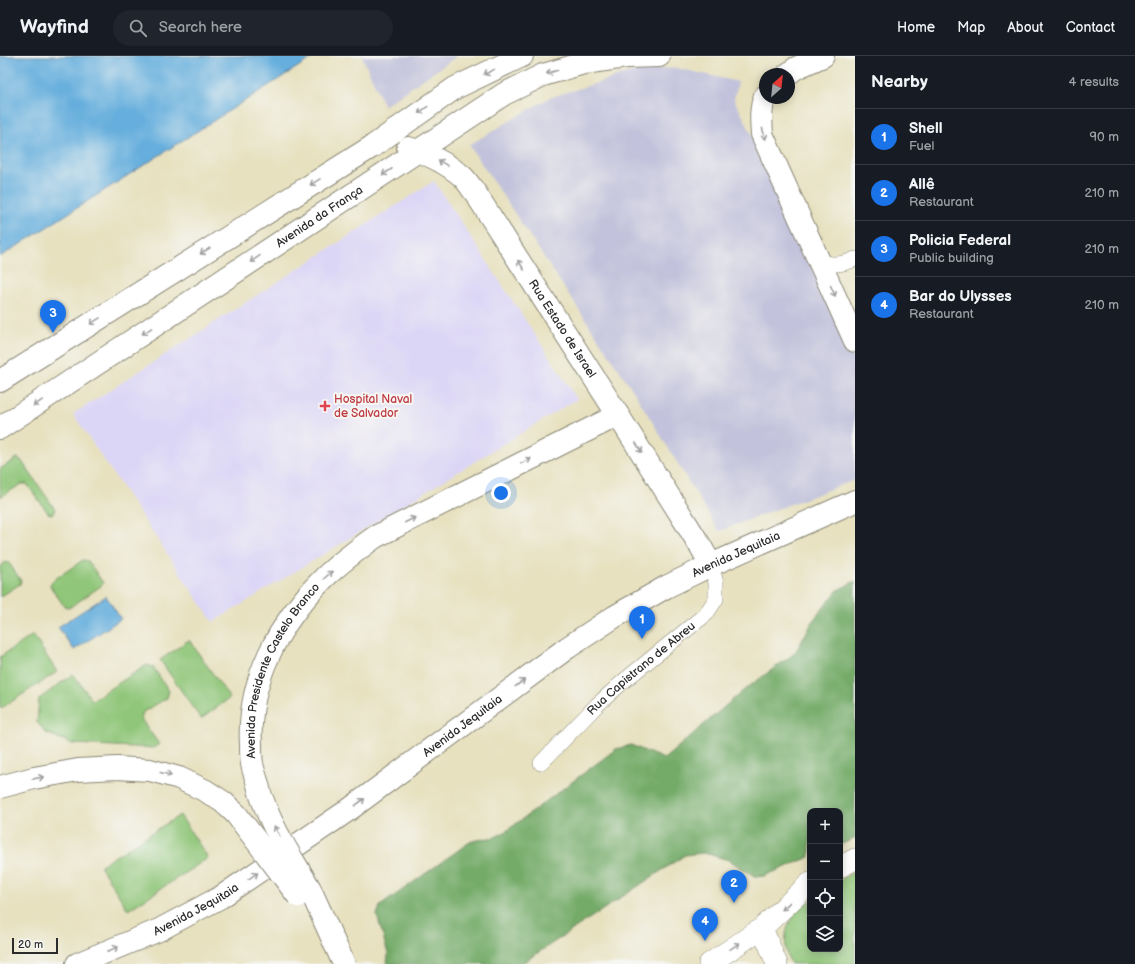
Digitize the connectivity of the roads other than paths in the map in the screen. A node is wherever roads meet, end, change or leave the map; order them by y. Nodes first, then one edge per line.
1 (522, 56) edge
2 (659, 56) edge
3 (823, 56) edge
4 (795, 69) edge
5 (762, 104) edge
6 (373, 146) junction
7 (419, 151) junction
8 (855, 259) edge
9 (820, 262) junction
10 (855, 341) edge
11 (0, 381) edge
12 (618, 415) junction
13 (0, 428) edge
14 (855, 501) edge
15 (711, 565) junction
16 (541, 763) dead end
17 (0, 787) edge
18 (855, 860) edge
19 (843, 866) edge
20 (807, 887) edge
21 (304, 893) junction
22 (762, 928) junction
23 (341, 958) edge
24 (77, 964) edge
25 (709, 964) edge
26 (777, 964) edge

1 -> 6 main road
2 -> 7 main road, Avenida da França
3 - 4 main road
5 -> 9 main road
6 - 7 main road, Rua Estado de Israel
6 -> 11 main road
12 -> 7 main road, Rua Estado de Israel
7 -> 13 main road, Avenida da França
8 - 9 street
9 -> 10 main road
12 -> 15 main road, Rua Estado de Israel
21 -> 12 main road, Avenida Presidente Castelo Branco, bridge
14 - 15 main road, Avenida Jequitaia
15 - 16 street, Rua Capistrano de Abreu
24 -> 15 main road, Avenida Jequitaia
17 -> 21 main road, Avenida Presidente Castelo Branco, bridge
18 - 19 street
20 -> 22 street
21 - 23 main road, Avenida Presidente Castelo Branco
25 -> 22 street
22 - 26 street

